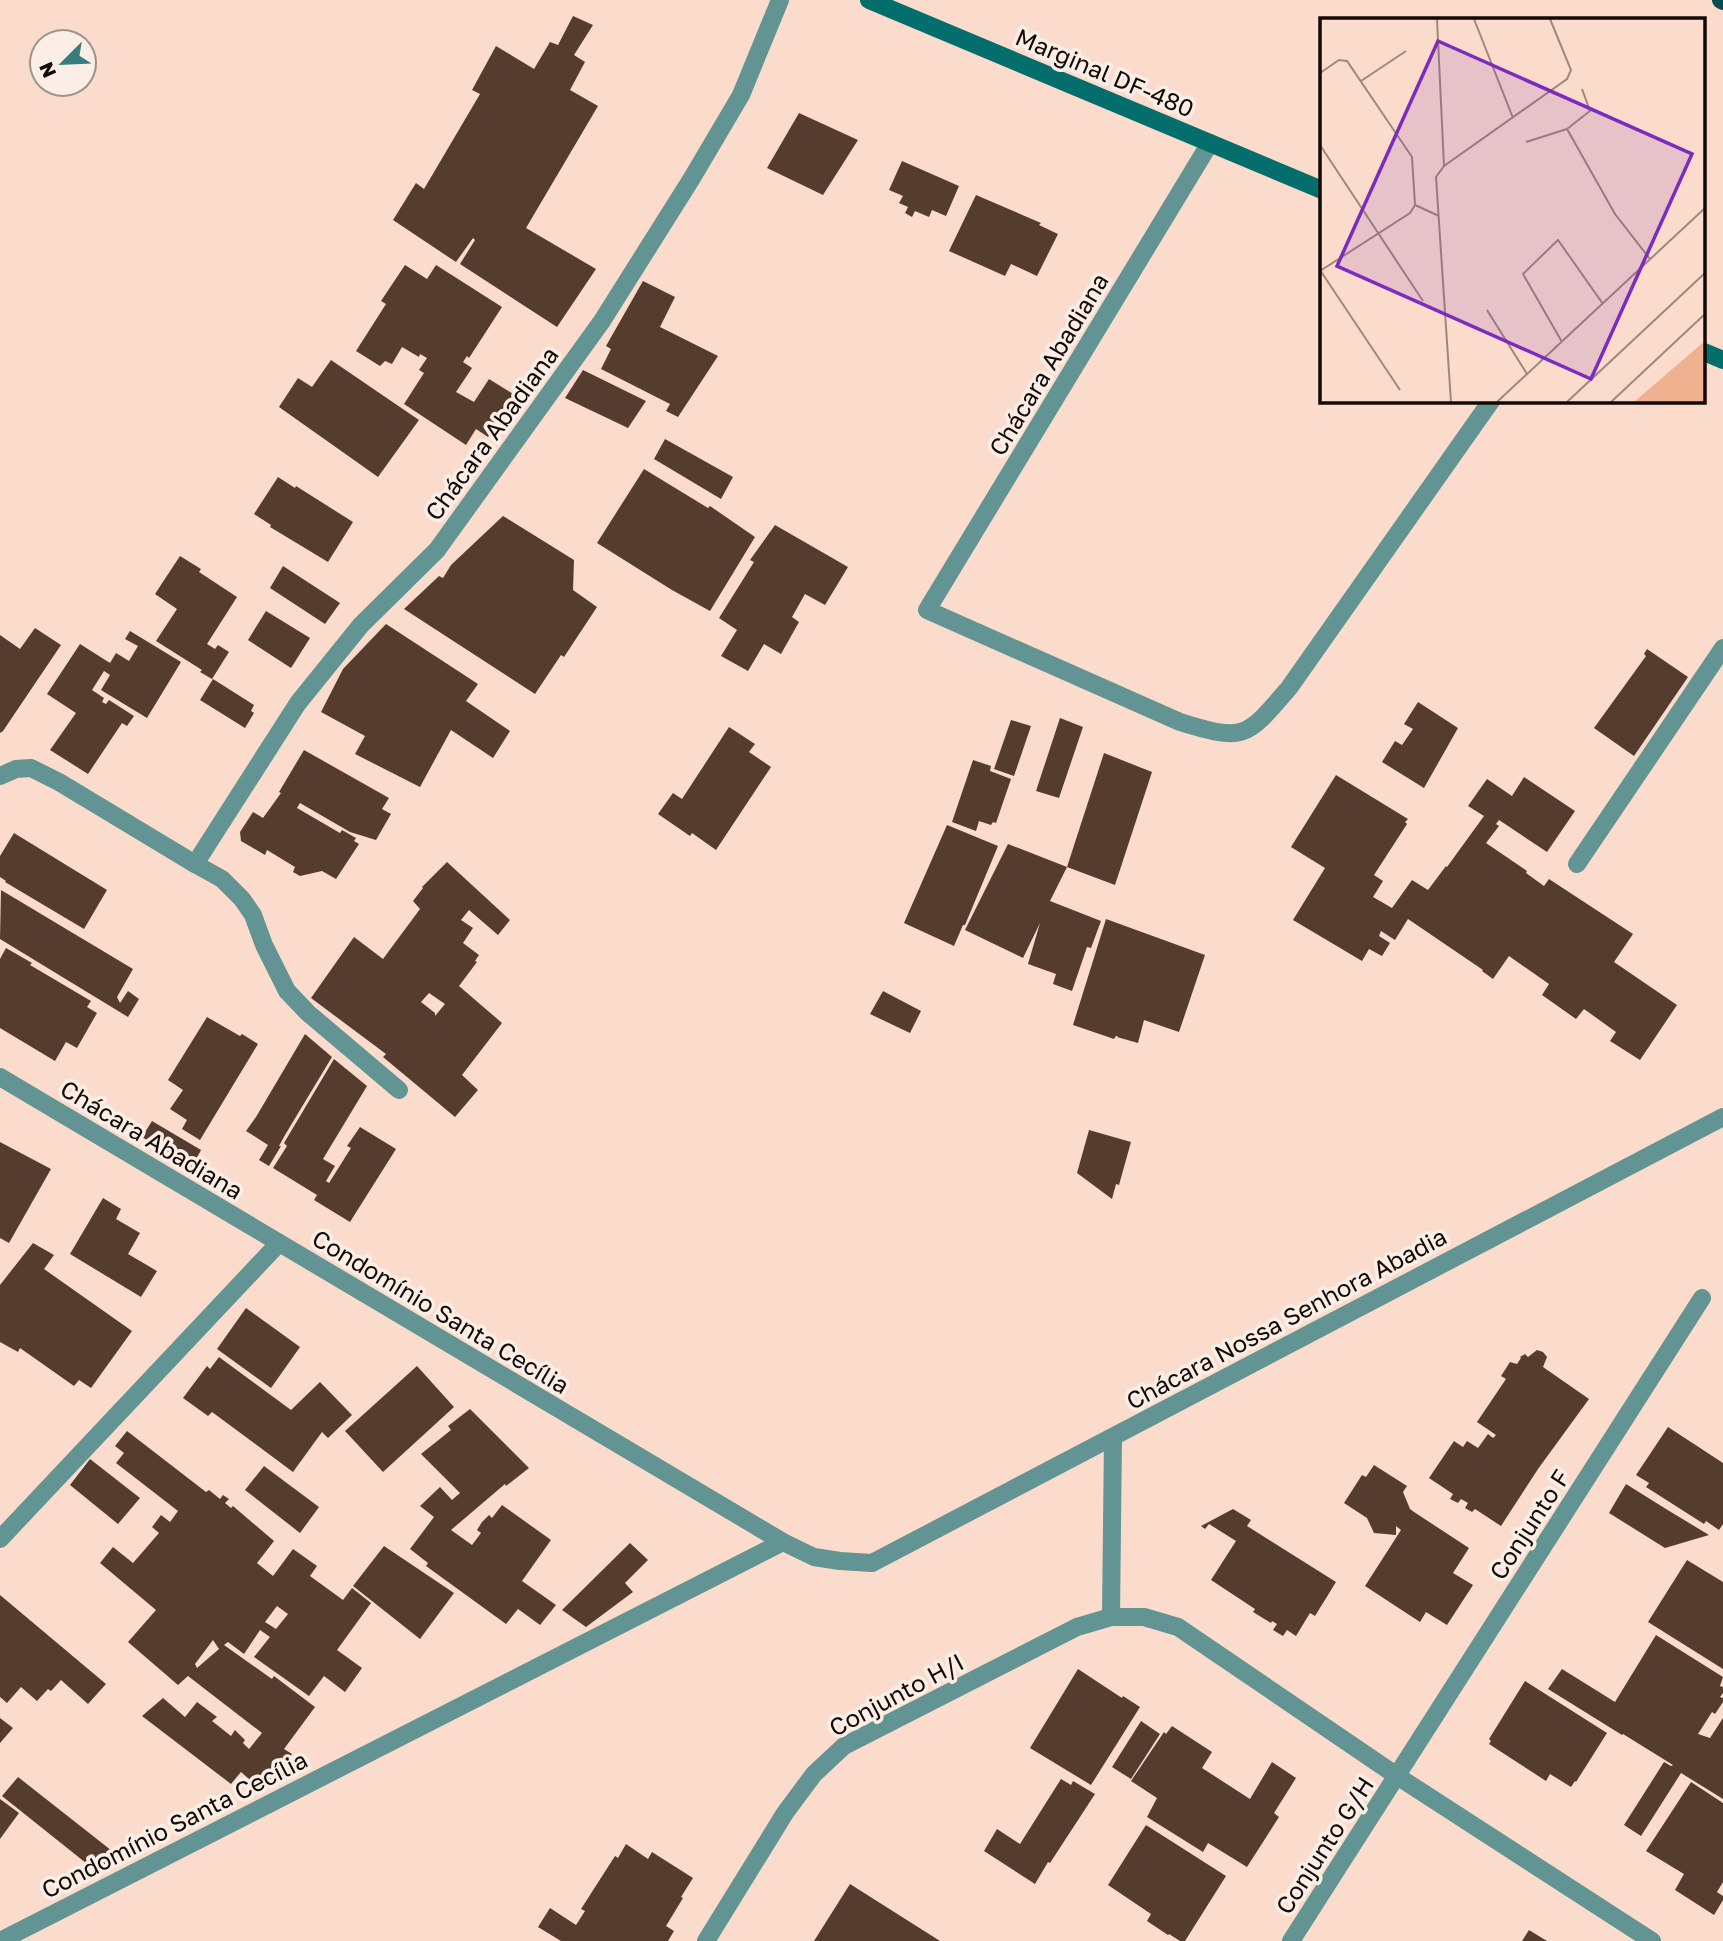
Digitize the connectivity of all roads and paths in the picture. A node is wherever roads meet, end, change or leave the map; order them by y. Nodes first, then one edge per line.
1 (780, 0) edge
2 (869, 0) edge
3 (1210, 143) junction
4 (1320, 189) edge
5 (1706, 353) edge
6 (1723, 360) edge
7 (1490, 402) edge
8 (1723, 648) edge
9 (0, 776) edge
10 (195, 864) junction
11 (1577, 864) dead end
12 (0, 1077) edge
13 (399, 1090) dead end
14 (1723, 1117) edge
15 (279, 1243) junction
16 (1702, 1298) dead end
17 (1113, 1437) junction
18 (0, 1539) edge
19 (783, 1542) junction
20 (872, 1563) joint
21 (1111, 1617) junction
22 (1397, 1776) junction
23 (0, 1941) edge
24 (706, 1941) edge
25 (1291, 1941) edge
26 (1652, 1941) edge

1 - 10 street, Chácara Abadiana
2 - 3 street, Marginal DF-480
3 - 4 street, Marginal DF-480
3 - 7 street, Chácara Abadiana
5 - 6 street
8 - 11 street
9 - 10 street
10 - 13 street
12 - 15 street, Chácara Abadiana
14 - 17 street, Chácara Nossa Senhora Abadia
15 - 18 street, Condomínio Santa Cecília
15 - 19 street, Condomínio Santa Cecília
16 - 22 street, Conjunto F
17 - 20 street, Chácara Nossa Senhora Abadia
17 - 21 street
19 - 20 street, Condomínio Santa Cecília
19 - 23 street, Condomínio Santa Cecília
21 - 22 street, Conjunto H/I
21 - 24 street, Conjunto H/I
22 - 25 street, Conjunto G/H
22 - 26 street, Conjunto H/I

